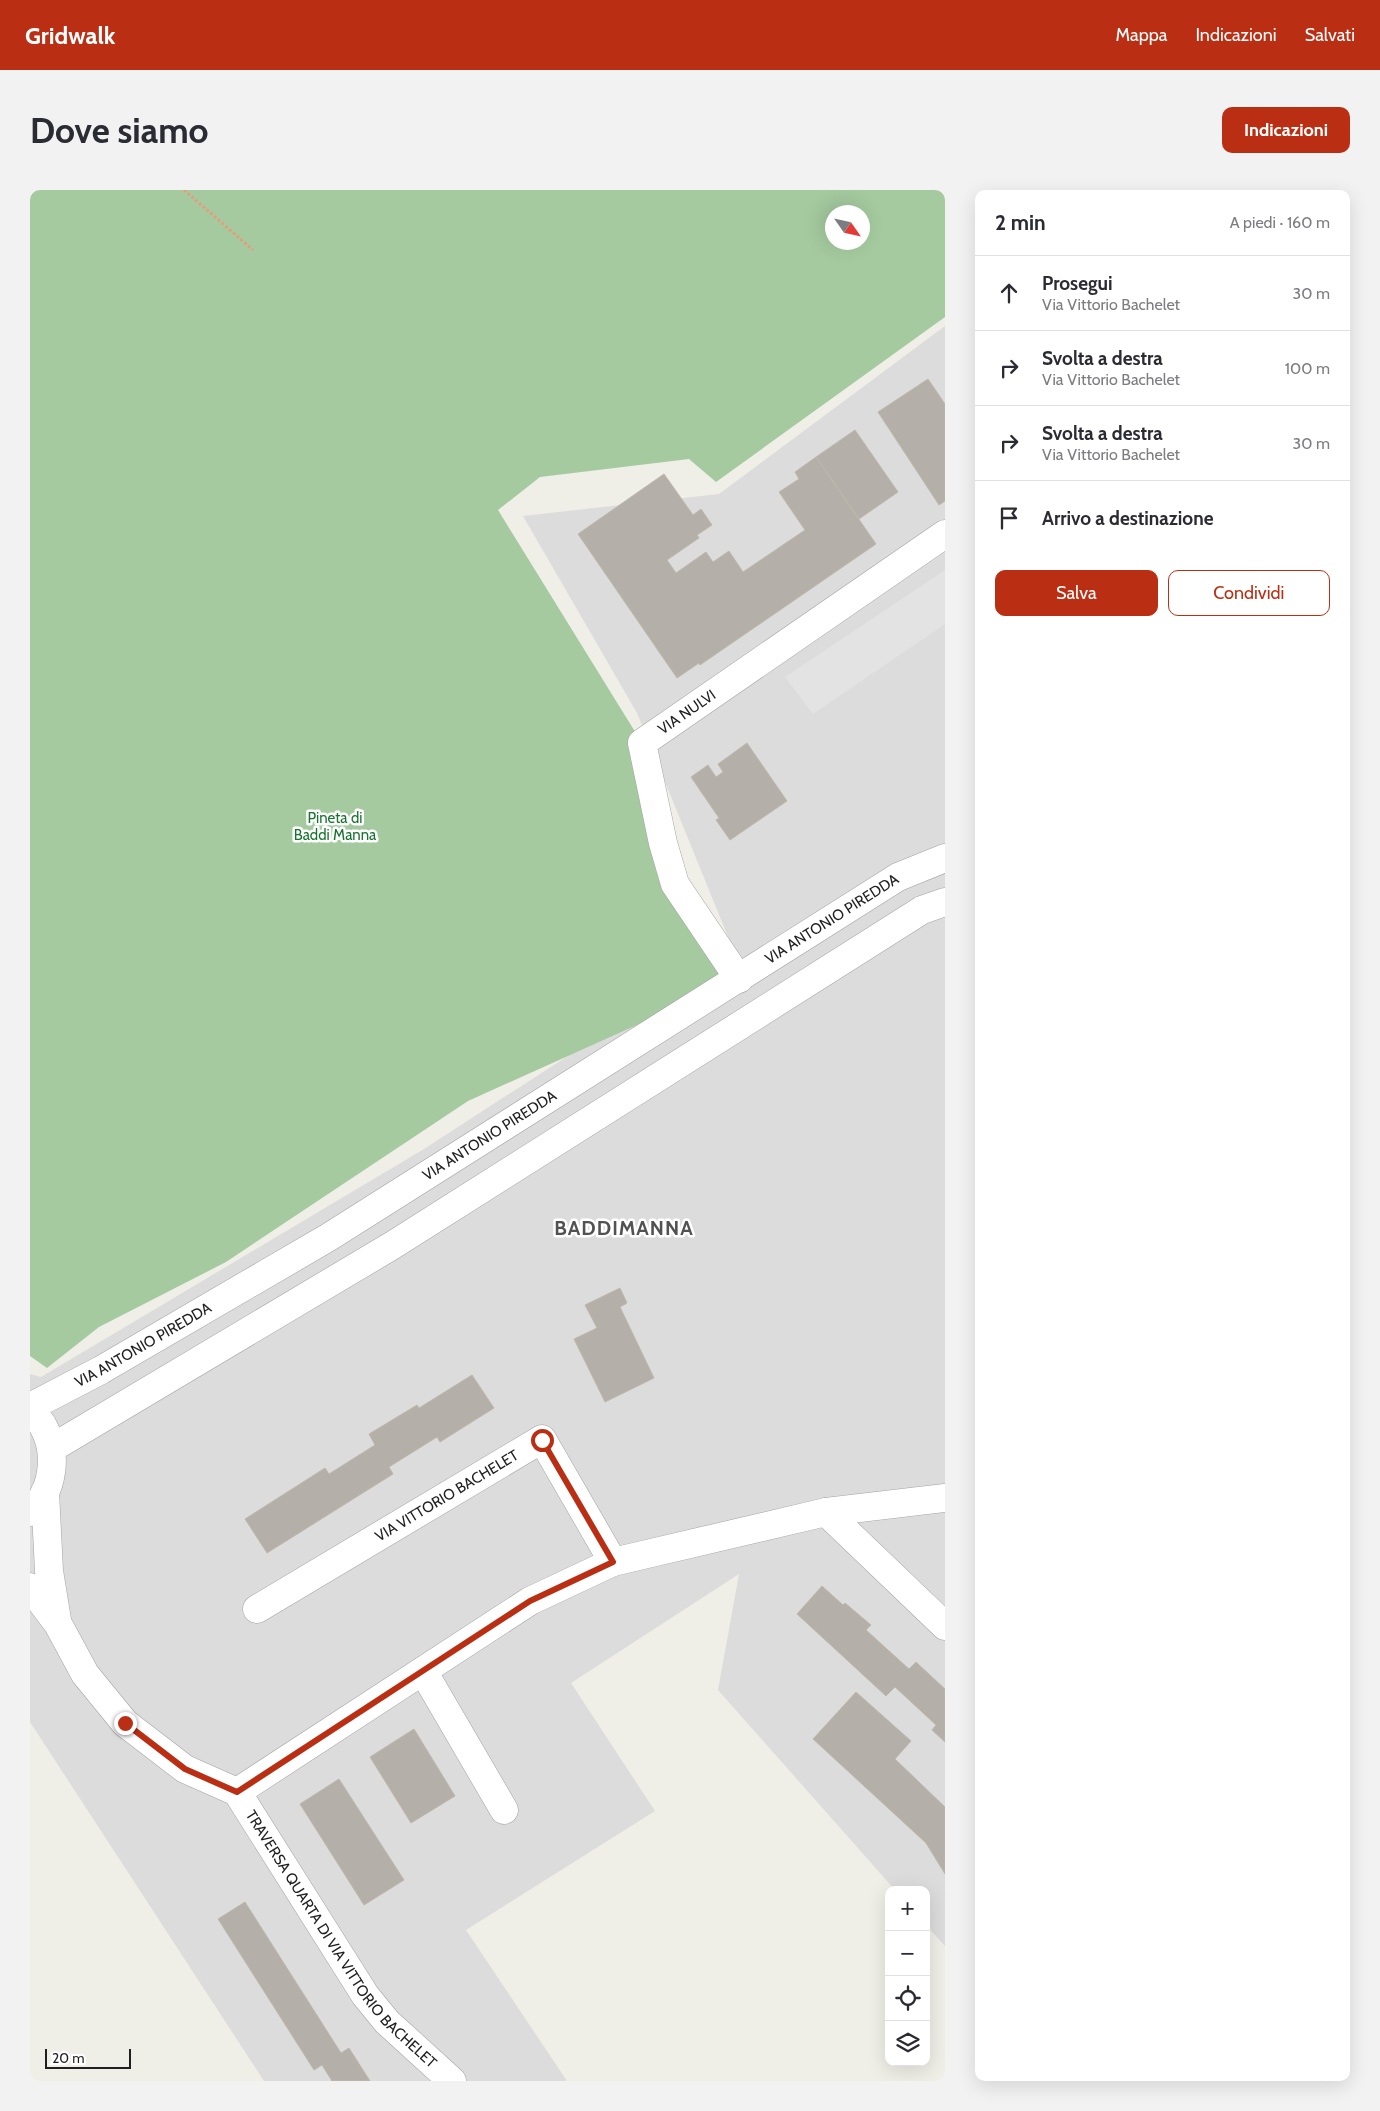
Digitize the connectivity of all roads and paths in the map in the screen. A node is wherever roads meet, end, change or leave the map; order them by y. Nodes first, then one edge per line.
1 (184, 190) edge
2 (253, 250) dead end
3 (945, 534) edge
4 (945, 858) edge
5 (945, 902) edge
6 (739, 979) junction
7 (30, 1407) edge
8 (30, 1411) edge
9 (52, 1448) junction
10 (945, 1498) edge
11 (38, 1502) edge
12 (826, 1512) junction
13 (613, 1562) junction
14 (30, 1587) edge
15 (257, 1609) dead end
16 (58, 1624) junction
17 (945, 1626) edge
18 (423, 1671) junction
19 (237, 1792) junction
20 (504, 1810) dead end
21 (452, 2081) edge

1 - 2 path
3 - 6 street, VIA NULVI
4 - 6 street, VIA ANTONIO PIREDDA
5 - 9 street
6 - 7 street, VIA ANTONIO PIREDDA
8 - 9 street
9 - 11 street
10 - 12 street
11 - 16 street
12 - 13 street
12 - 17 street
13 - 15 street, VIA VITTORIO BACHELET
13 - 18 street
14 - 16 street
16 - 19 street
18 - 19 street
18 - 20 street
19 - 21 street, TRAVERSA QUARTA DI VIA VITTORIO BACHELET

